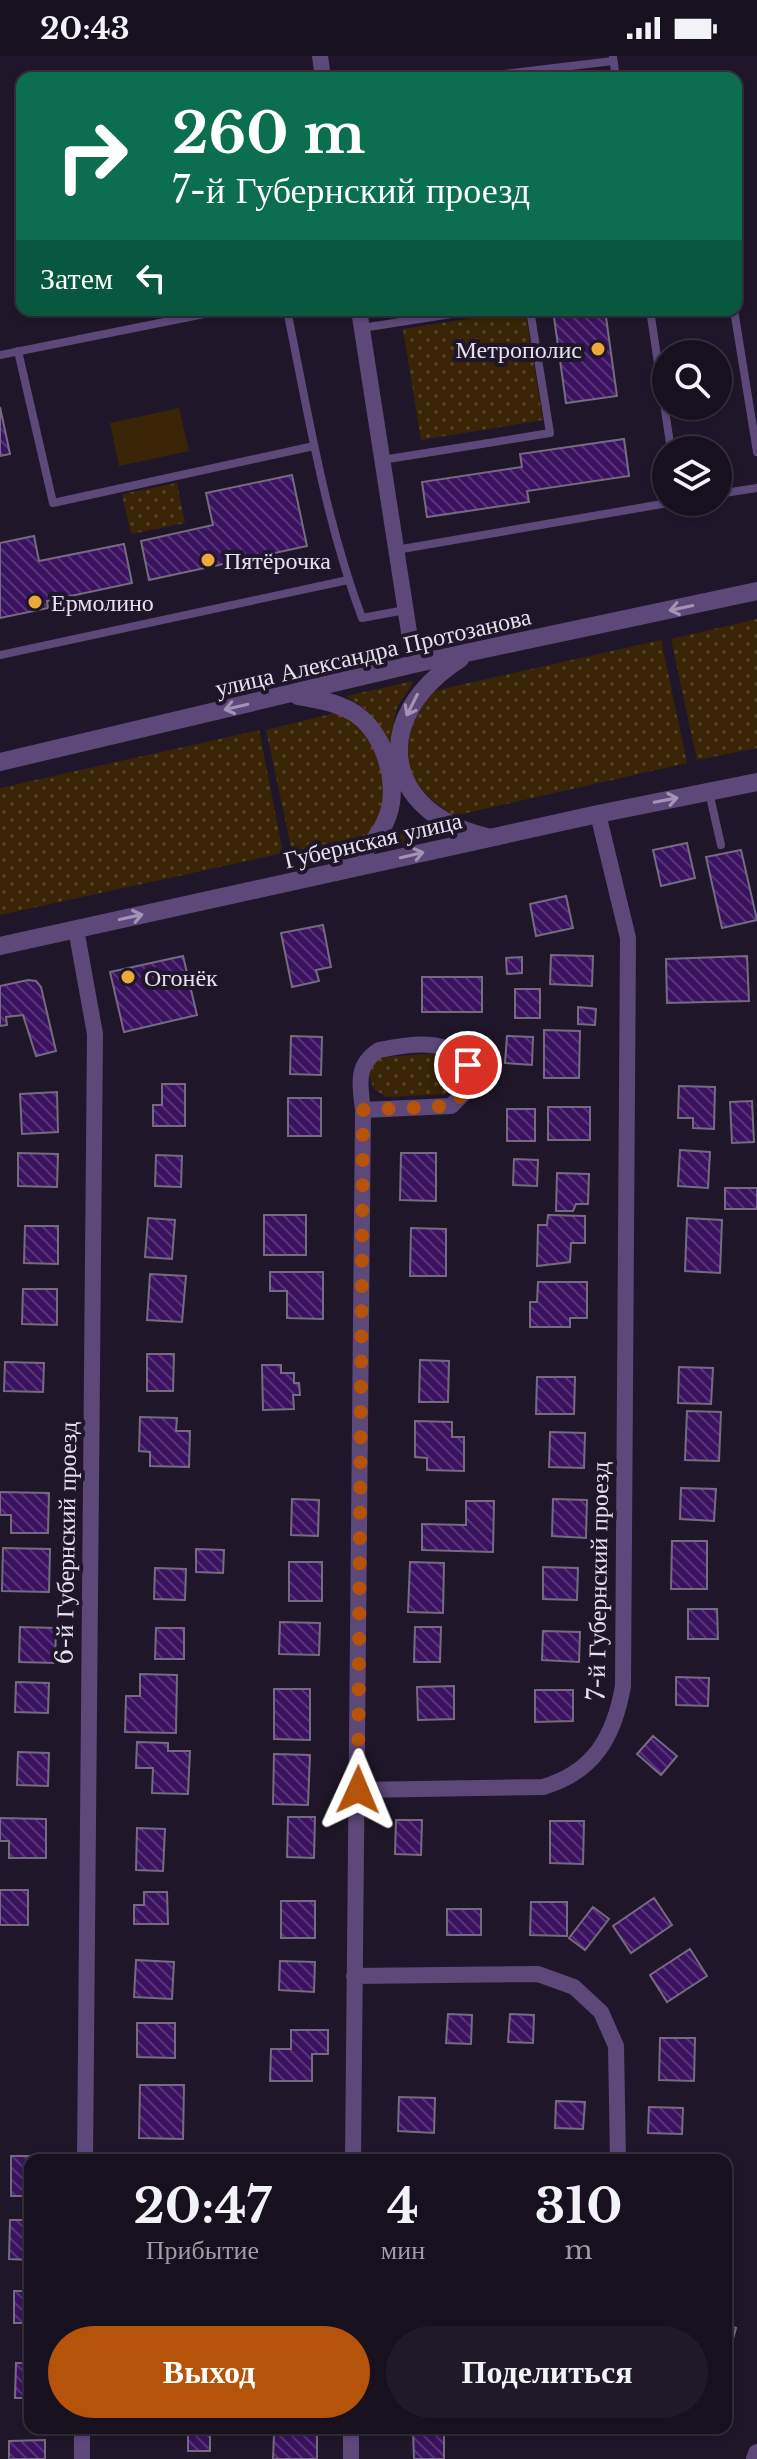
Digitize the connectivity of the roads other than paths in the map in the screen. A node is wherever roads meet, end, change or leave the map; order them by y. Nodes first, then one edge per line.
1 (613, 58) edge
2 (524, 72) edge
3 (194, 316) edge
4 (288, 316) edge
5 (360, 316) edge
6 (439, 316) edge
7 (531, 316) edge
8 (651, 316) edge
9 (735, 316) edge
10 (362, 328) junction
11 (18, 351) junction
12 (0, 355) edge
13 (754, 408) edge
14 (669, 436) edge
15 (314, 446) junction
16 (757, 452) edge
17 (382, 460) junction
18 (757, 488) edge
19 (732, 492) edge
20 (652, 506) edge
21 (396, 550) junction
22 (348, 580) junction
23 (757, 591) edge
24 (406, 610) junction
25 (469, 653) junction
26 (0, 655) edge
27 (414, 664) junction
28 (290, 694) junction
29 (0, 762) edge
30 (757, 782) edge
31 (709, 792) junction
32 (598, 814) junction
33 (492, 838) junction
34 (721, 845) dead end
35 (336, 873) junction
36 (76, 929) junction
37 (0, 946) edge
38 (363, 1110) junction
39 (358, 1790) junction
40 (354, 1976) junction
41 (85, 2154) edge
42 (353, 2154) edge
43 (618, 2154) edge
44 (82, 2434) edge
45 (351, 2434) edge
46 (82, 2459) edge
47 (351, 2459) edge

1 - 2 lane
3 - 11 lane
4 - 15 lane
5 - 10 street
6 - 10 lane
7 - 17 lane
8 - 14 lane
9 - 13 lane
10 - 17 street
11 - 12 lane
11 - 15 lane
13 - 16 lane
15 - 22 lane
17 - 21 street
18 - 19 lane
20 - 21 lane
21 - 24 street
22 - 24 lane
22 - 26 lane
23 -> 25 street, улица Александра Протозанова
24 - 27 street
25 - 27 street, улица Александра Протозанова
25 -> 33 street
27 - 28 street, улица Александра Протозанова
28 -> 29 street, улица Александра Протозанова
28 - 35 street
30 - 31 street, Губернская улица
32 -> 31 street, Губернская улица
31 - 34 lane
32 - 33 street, Губернская улица
32 - 39 street, 7-й Губернский проезд
35 -> 33 street, Губернская улица
36 -> 35 street, Губернская улица
36 - 37 street, Губернская улица
36 - 41 street, 6-й Губернский проезд
38 - 38 street
38 - 39 street
39 - 40 street
40 - 42 street
40 - 43 street
44 - 46 street
45 - 47 street

